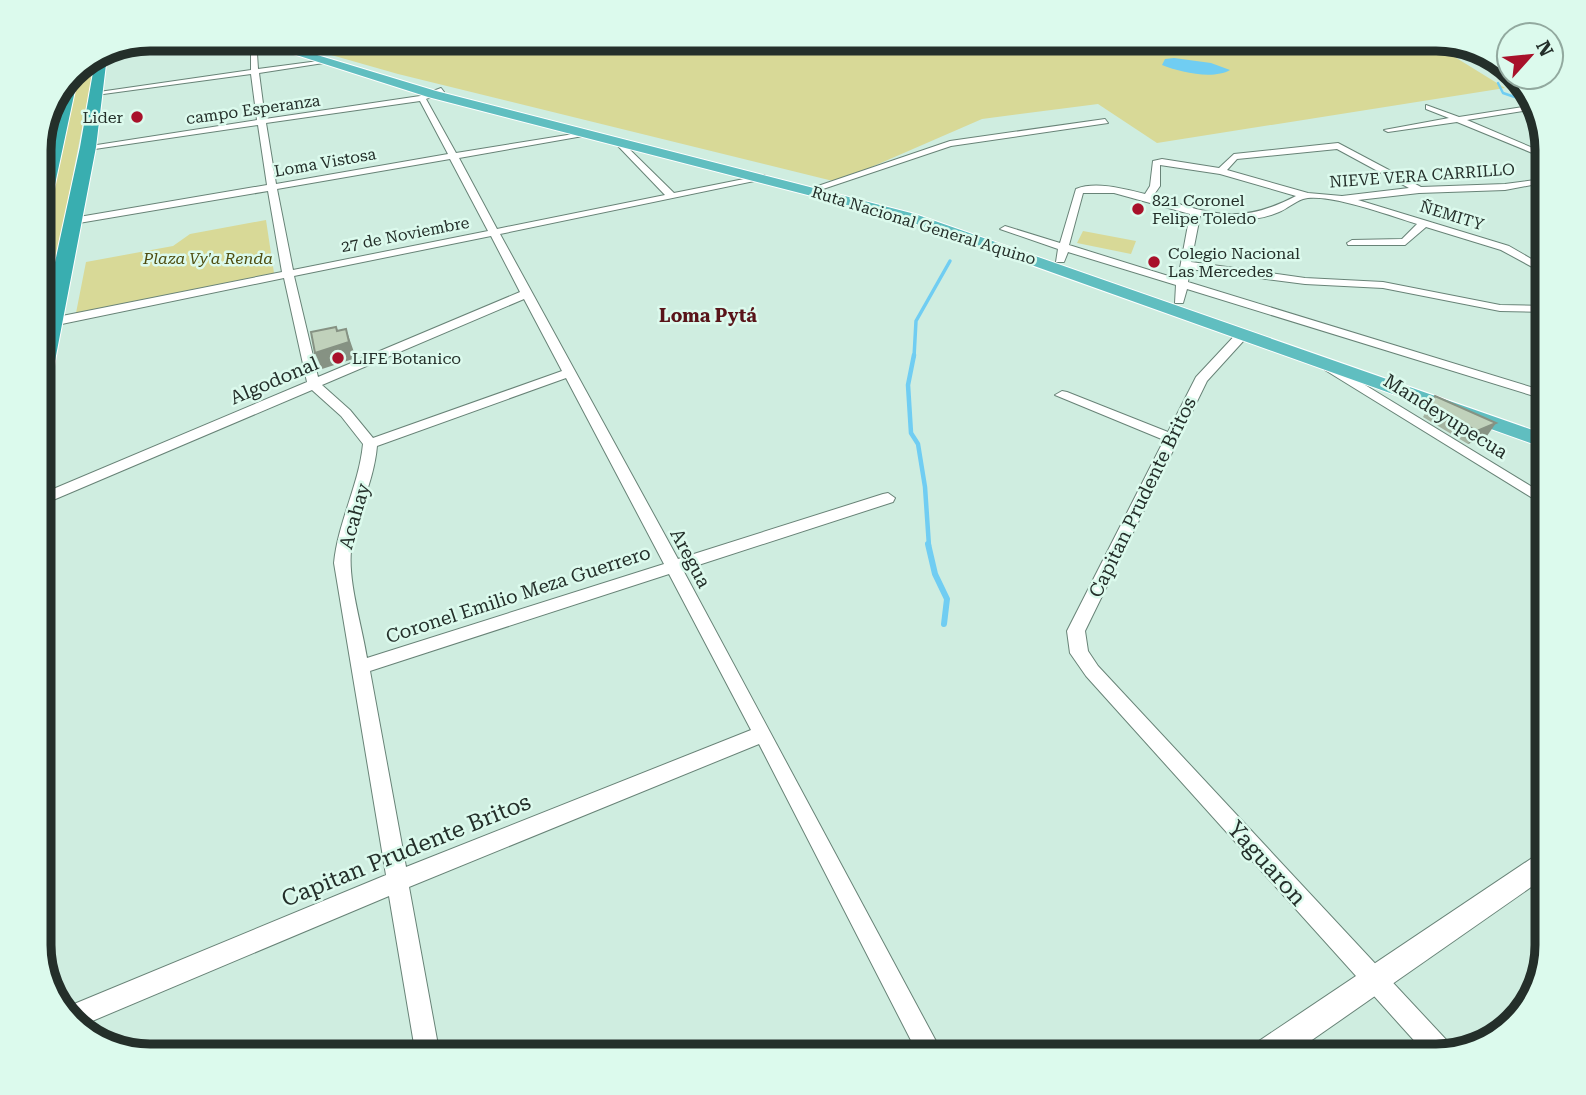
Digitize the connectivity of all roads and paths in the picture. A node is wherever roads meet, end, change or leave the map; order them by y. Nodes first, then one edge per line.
1 (251, 51) edge
2 (292, 51) edge
3 (294, 51) edge
4 (326, 62) junction
5 (101, 64) edge
6 (253, 72) junction
7 (69, 93) edge
8 (96, 93) junction
9 (432, 94) junction
10 (1429, 107) dead end
11 (1526, 109) edge
12 (1460, 120) junction
13 (1104, 121) dead end
14 (262, 122) junction
15 (1388, 130) dead end
16 (583, 134) junction
17 (621, 144) junction
18 (88, 147) junction
19 (1535, 152) edge
20 (454, 156) junction
21 (51, 168) edge
22 (1221, 171) junction
23 (764, 178) junction
24 (1535, 183) edge
25 (272, 187) junction
26 (820, 187) junction
27 (1419, 190) junction
28 (1304, 195) junction
29 (671, 196) junction
30 (1148, 196) junction
31 (1342, 199) junction
32 (1195, 214) junction
33 (73, 221) junction
34 (1424, 223) junction
35 (1005, 229) dead end
36 (491, 232) junction
37 (1352, 243) dead end
38 (1062, 254) junction
39 (1188, 265) junction
40 (1535, 265) edge
41 (290, 273) junction
42 (1184, 283) junction
43 (525, 294) junction
44 (1179, 301) junction
45 (1535, 309) edge
46 (52, 321) junction
47 (51, 326) edge
48 (1244, 334) junction
49 (1324, 364) junction
50 (570, 372) junction
51 (314, 384) junction
52 (1535, 392) edge
53 (1062, 395) dead end
54 (1535, 425) edge
55 (1535, 437) edge
56 (1171, 438) junction
57 (370, 444) junction
58 (1535, 494) edge
59 (51, 496) edge
60 (888, 498) dead end
61 (671, 566) junction
62 (361, 667) junction
63 (1092, 671) joint
64 (764, 734) junction
65 (1535, 870) edge
66 (398, 881) junction
67 (1374, 980) junction
68 (79, 1014) edge
69 (426, 1044) edge
70 (926, 1044) edge
71 (1281, 1044) edge
72 (1433, 1044) edge

1 - 6 street
2 - 4 highway, Ruta Nacional General Aquino
3 - 9 highway, Ruta Nacional General Aquino
4 - 6 street
4 - 9 highway, Ruta Nacional General Aquino
5 - 8 highway
6 - 8 street
6 - 14 street
7 - 21 highway
8 - 18 highway
9 - 14 street, campo Esperanza
9 - 16 highway, Ruta Nacional General Aquino
9 - 20 street, Aregua
9 - 26 highway, Ruta Nacional General Aquino
10 - 12 street
11 - 12 street
12 - 15 street
12 - 19 street
13 - 26 street
14 - 18 street, campo Esperanza
14 - 25 street
16 - 17 highway, Ruta Nacional General Aquino
16 - 20 street, Loma Vistosa
17 - 23 highway, Ruta Nacional General Aquino
17 - 29 street
18 - 33 highway
20 - 25 street, Loma Vistosa
20 - 36 street, Aregua
22 - 27 street
22 - 28 street, NIEVE VERA CARRILLO
22 - 30 street, NIEVE VERA CARRILLO
23 - 29 street, 27 de Noviembre
23 - 48 highway, Ruta Nacional General Aquino
24 - 27 street, NIEVE VERA CARRILLO
25 - 33 street, Loma Vistosa
25 - 41 street
26 - 38 highway, Ruta Nacional General Aquino
27 - 31 street, NIEVE VERA CARRILLO
28 - 31 street, NIEVE VERA CARRILLO
28 - 32 street
29 - 36 street, 27 de Noviembre
30 - 32 street
30 - 38 street
31 - 34 street, ÑEMITY
32 - 39 street
33 - 46 highway
34 - 37 street
34 - 40 street, ÑEMITY
35 - 38 street
36 - 41 street, 27 de Noviembre
36 - 43 street, Aregua
38 - 42 street
38 - 44 highway, Ruta Nacional General Aquino
39 - 42 street
39 - 45 street
41 - 46 street, 27 de Noviembre
41 - 51 street
42 - 44 street
42 - 52 street
43 - 50 street, Aregua
43 - 51 street, Algodonal
44 - 54 highway, Ruta Nacional General Aquino
46 - 47 highway
48 - 49 highway, Ruta Nacional General Aquino
48 - 56 street, Capitan Prudente Britos
49 - 55 highway, Ruta Nacional General Aquino
49 - 58 street, Mandeyupecua
50 - 57 street
50 - 61 street, Aregua
51 - 57 street
51 - 59 street, Algodonal
53 - 56 street
56 - 63 street, Capitan Prudente Britos
57 - 62 street, Acahay
60 - 61 street, Coronel Emilio Meza Guerrero
61 - 62 street, Coronel Emilio Meza Guerrero
61 - 64 street, Aregua
62 - 66 street, Acahay
63 - 67 street, Yaguaron
64 - 66 street, Capitan Prudente Britos
64 - 70 street, Aregua
65 - 67 street
66 - 68 street, Capitan Prudente Britos
66 - 69 street, Acahay
67 - 71 street
67 - 72 street, Yaguaron

